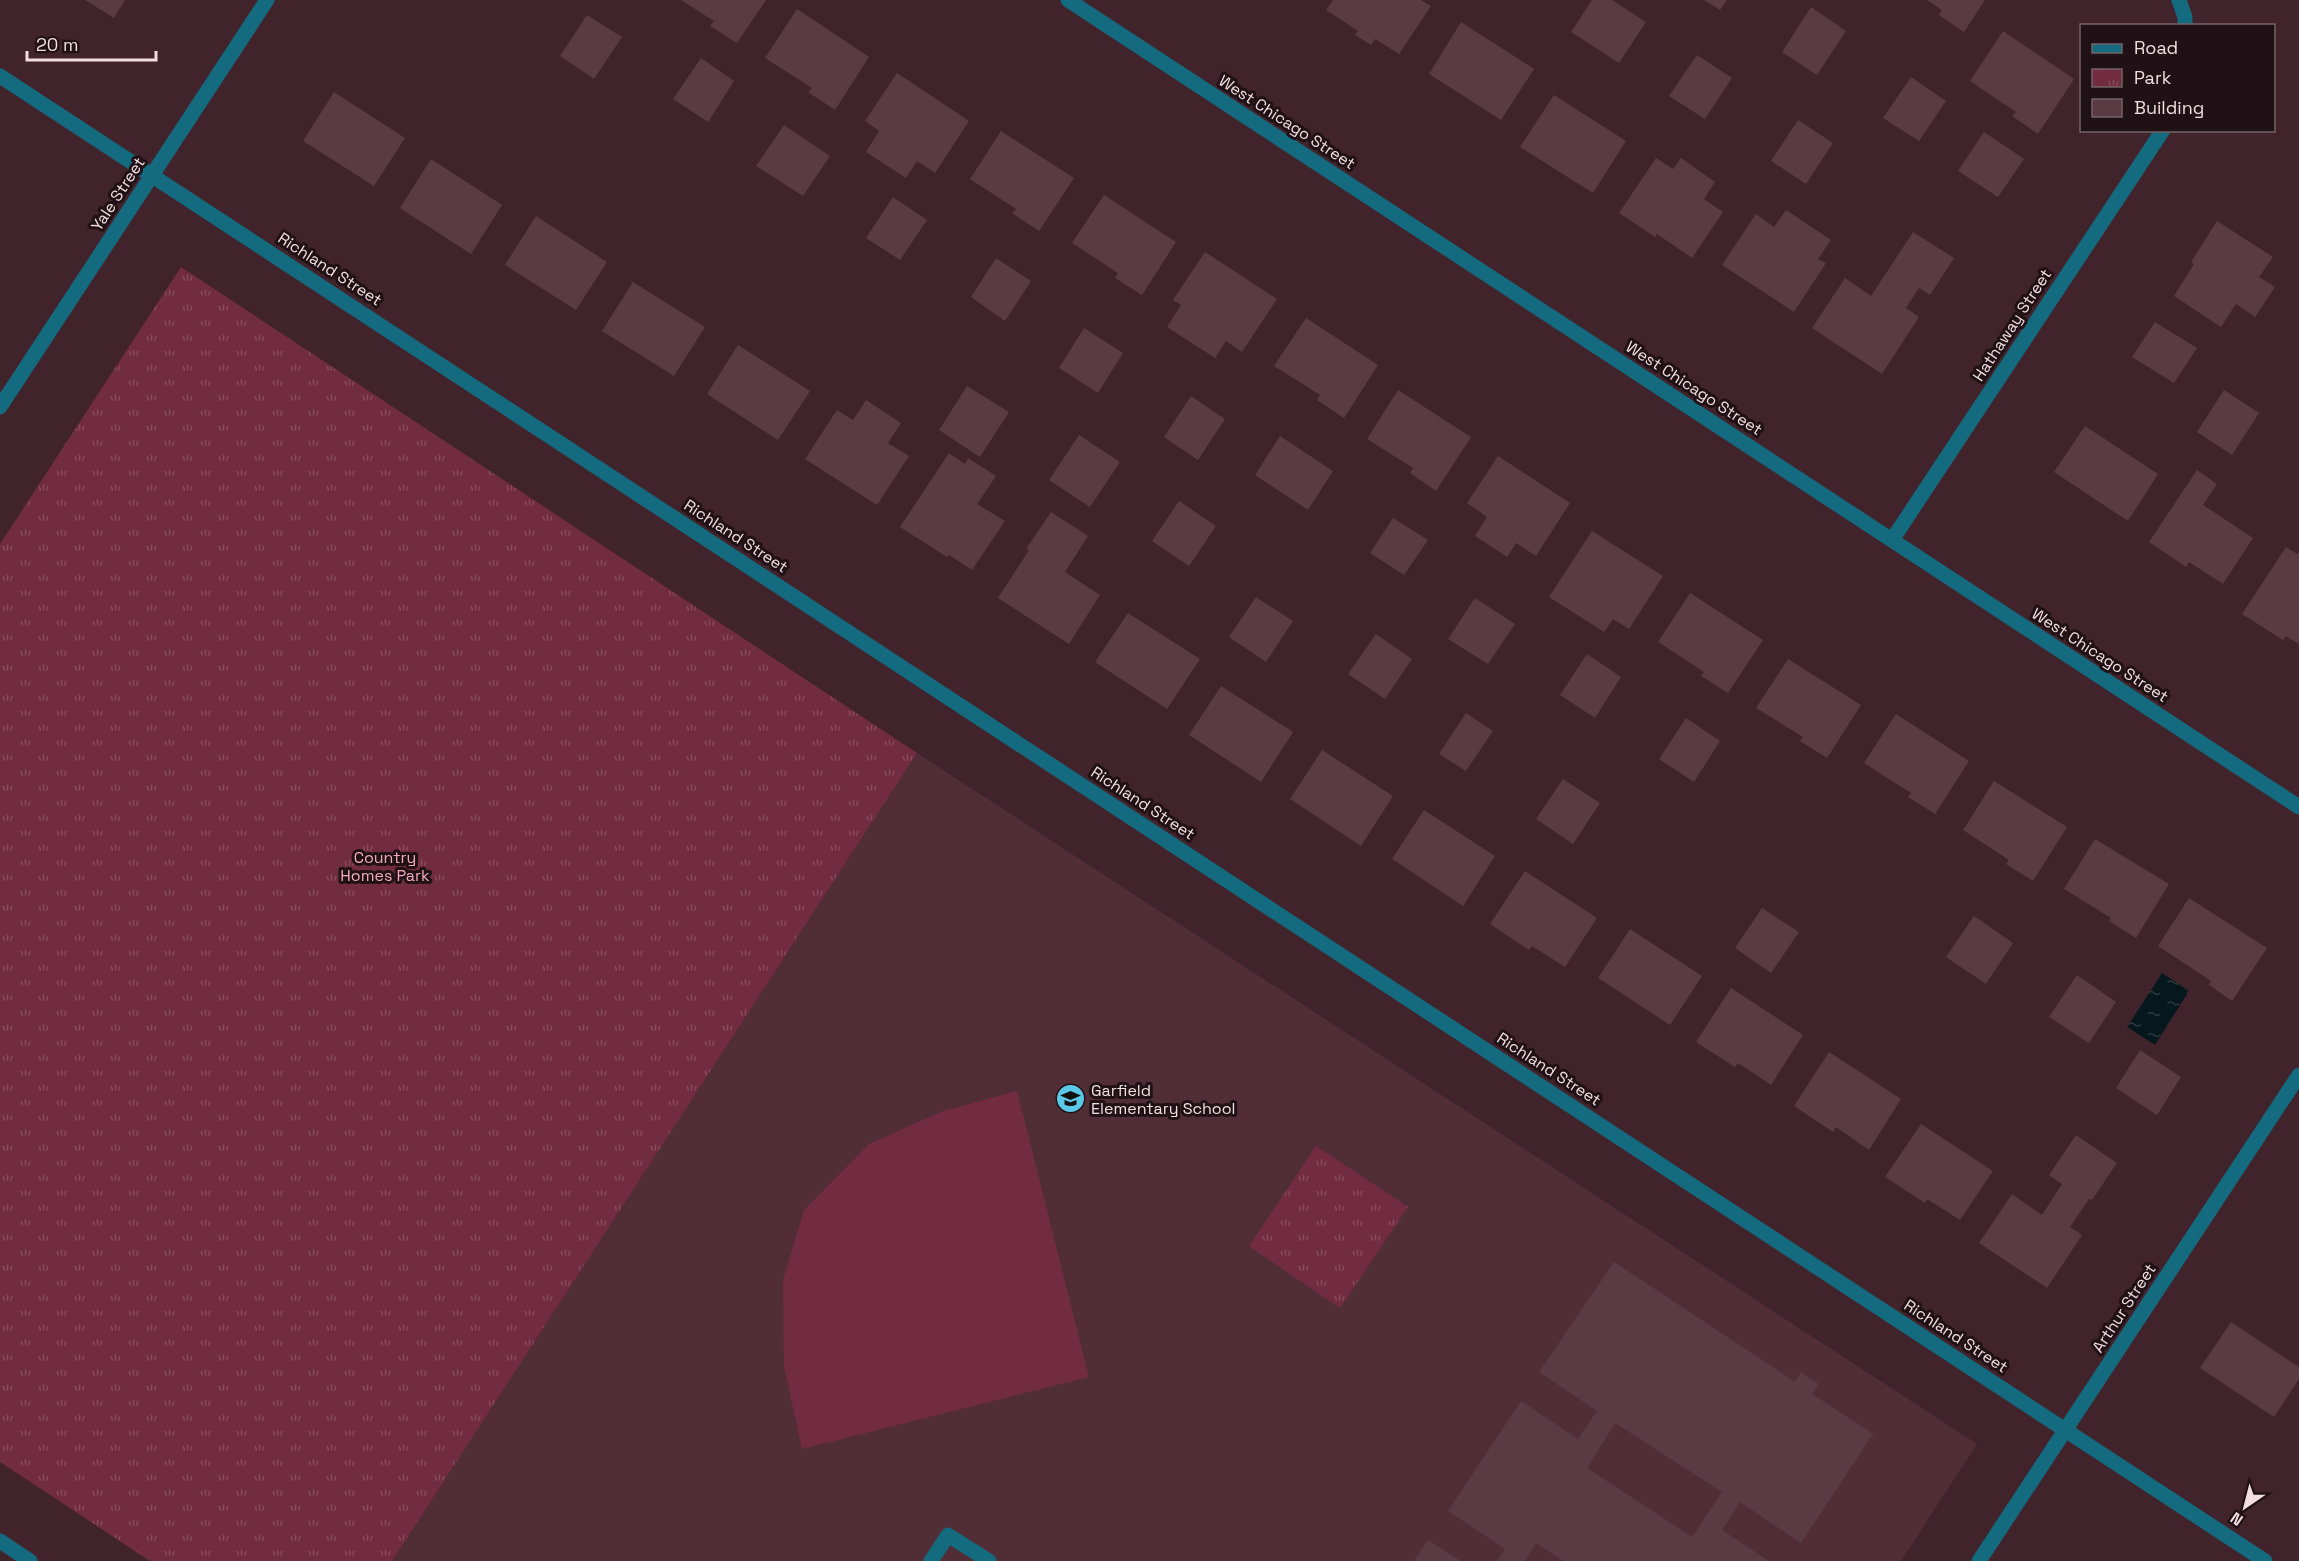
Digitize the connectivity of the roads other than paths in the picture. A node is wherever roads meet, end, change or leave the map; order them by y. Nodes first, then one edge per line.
1 (267, 0) edge
2 (1068, 0) edge
3 (2179, 0) edge
4 (2185, 24) edge
5 (0, 76) edge
6 (2162, 132) edge
7 (153, 174) junction
8 (0, 407) edge
9 (1892, 540) junction
10 (2299, 807) edge
11 (2299, 1075) edge
12 (2066, 1430) junction
13 (0, 1541) edge
14 (30, 1561) edge
15 (931, 1561) edge
16 (989, 1561) edge
17 (1979, 1561) edge
18 (2265, 1561) edge

1 - 7 street, Yale Street
2 - 9 street, West Chicago Street
3 - 4 street
5 - 7 street, Richland Street
6 - 9 street, Hathaway Street
7 - 8 street, Yale Street
7 - 12 street, Richland Street
9 - 10 street, West Chicago Street
11 - 12 street, Arthur Street
12 - 17 street, Arthur Street
12 - 18 street, Richland Street
13 - 14 street
15 - 16 street

